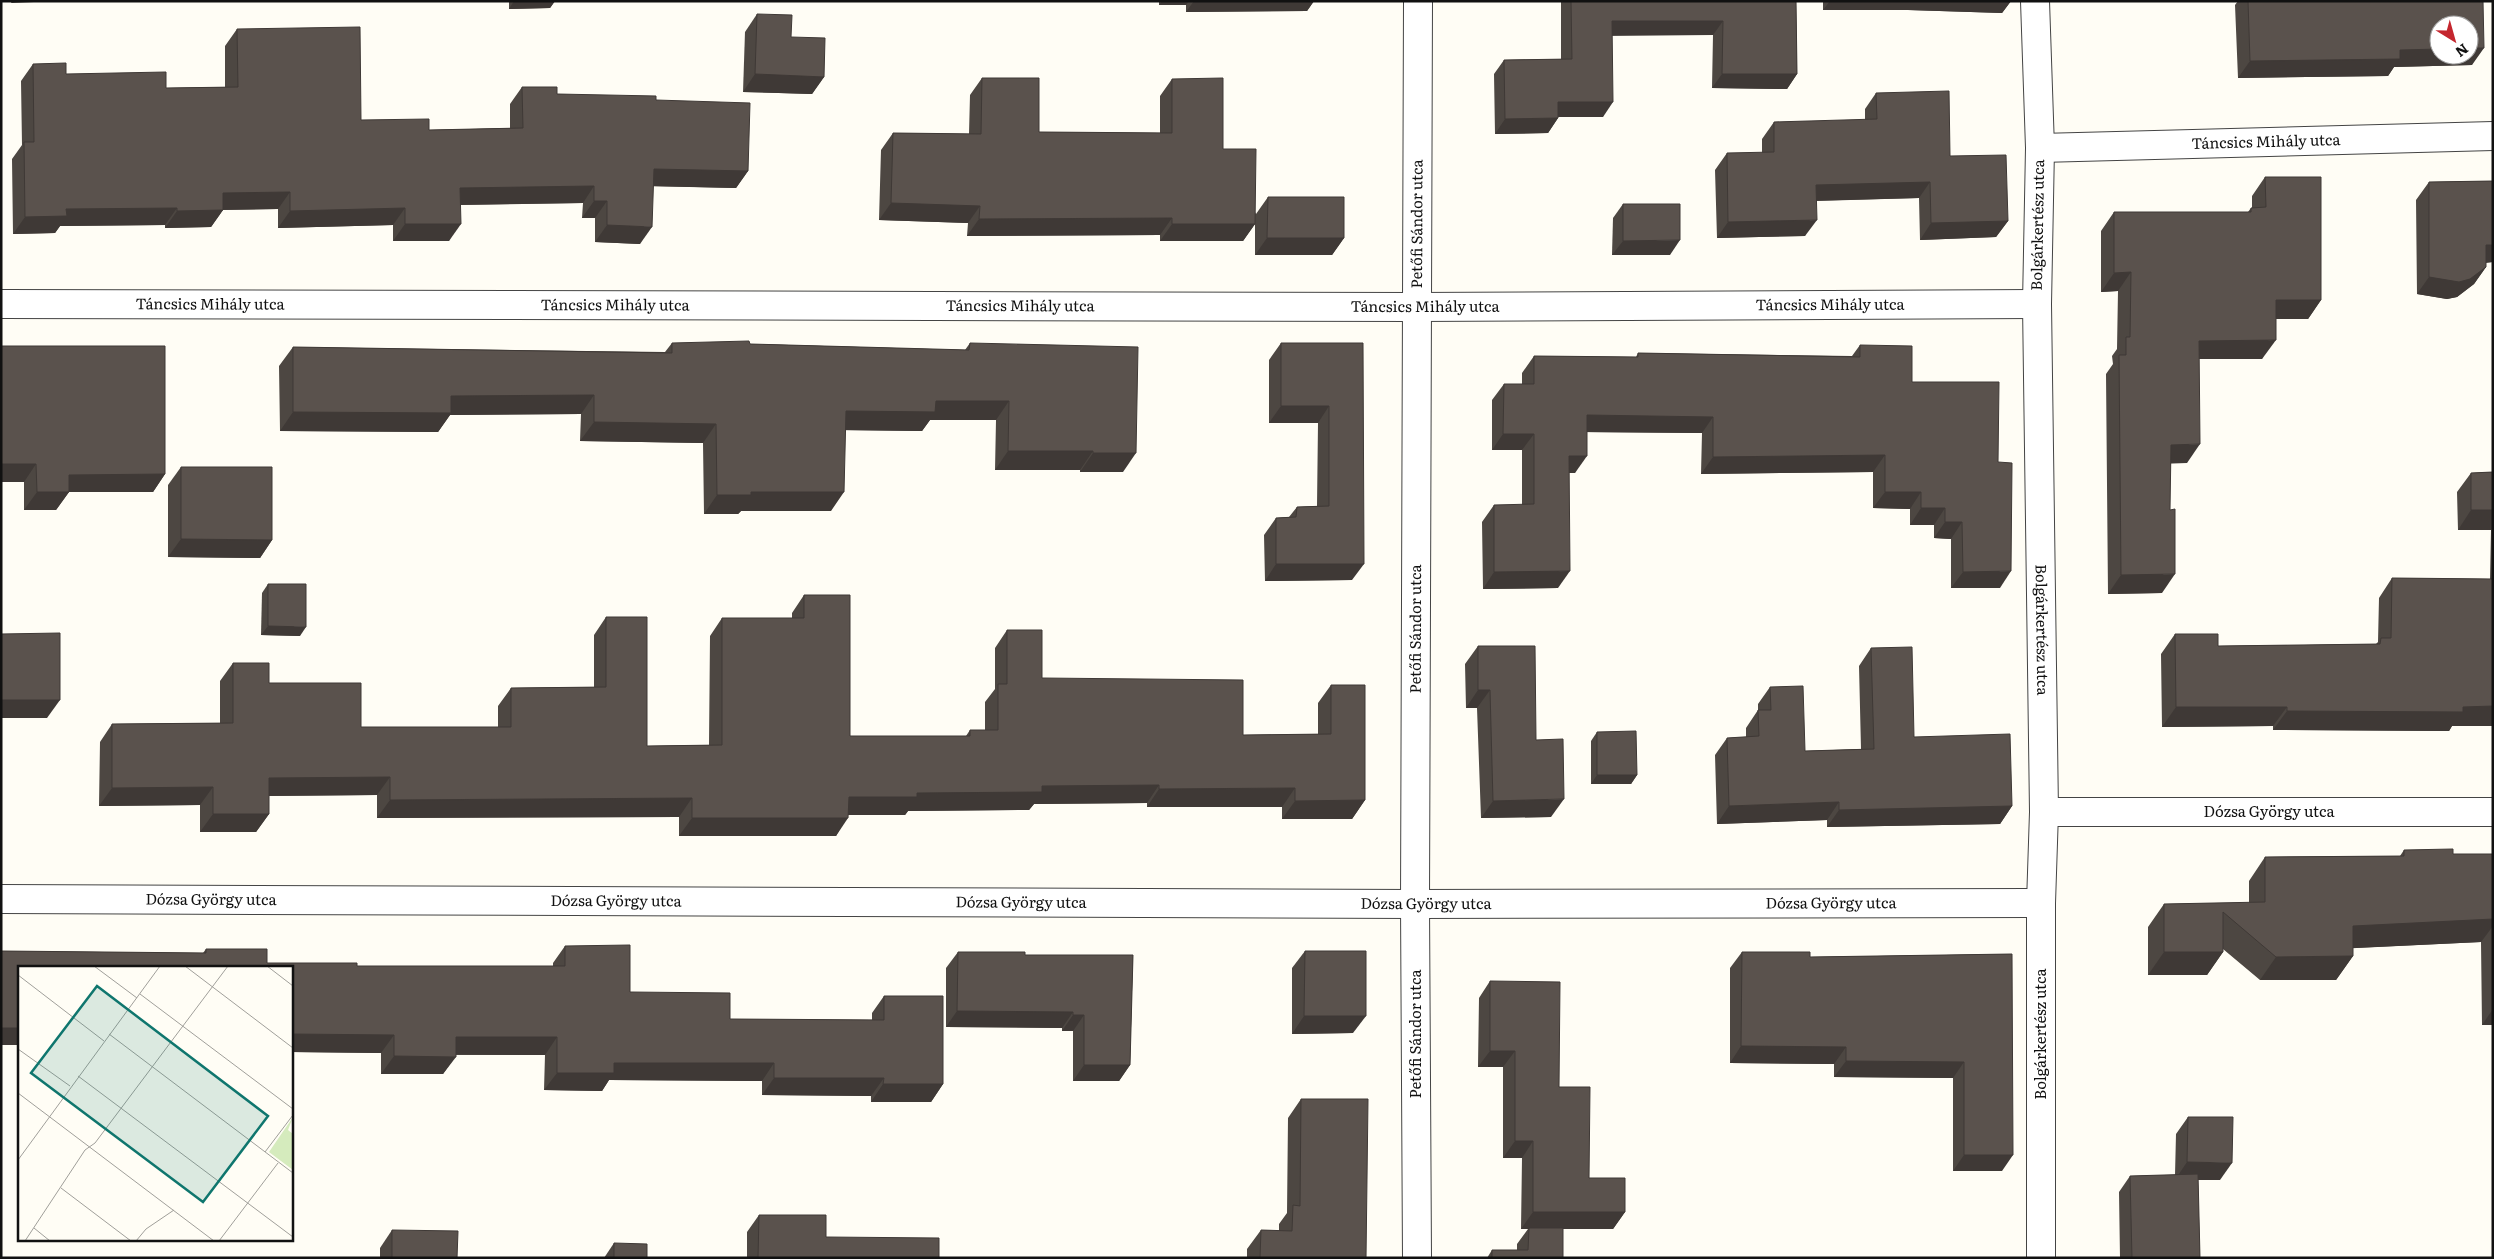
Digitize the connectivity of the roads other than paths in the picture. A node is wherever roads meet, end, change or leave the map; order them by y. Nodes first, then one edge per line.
1 (1418, 1) edge
2 (2035, 1) edge
3 (2493, 136) edge
4 (2040, 148) junction
5 (1, 304) edge
6 (2037, 304) junction
7 (1417, 307) junction
8 (2044, 812) junction
9 (2493, 812) edge
10 (1, 899) edge
11 (2041, 903) junction
12 (1415, 904) junction
13 (1417, 1258) edge
14 (2040, 1258) edge

1 - 7 street, Petőfi Sándor utca
2 - 4 street, Bolgárkertész utca
3 - 4 street, Táncsics Mihály utca
4 - 6 street, Bolgárkertész utca
5 - 7 street, Táncsics Mihály utca
6 - 7 street, Táncsics Mihály utca
6 - 8 street, Bolgárkertész utca
7 - 12 street, Petőfi Sándor utca
8 - 9 street, Dózsa György utca
8 - 11 street, Bolgárkertész utca
10 - 12 street, Dózsa György utca
11 - 12 street, Dózsa György utca
11 - 14 street, Bolgárkertész utca
12 - 13 street, Petőfi Sándor utca

